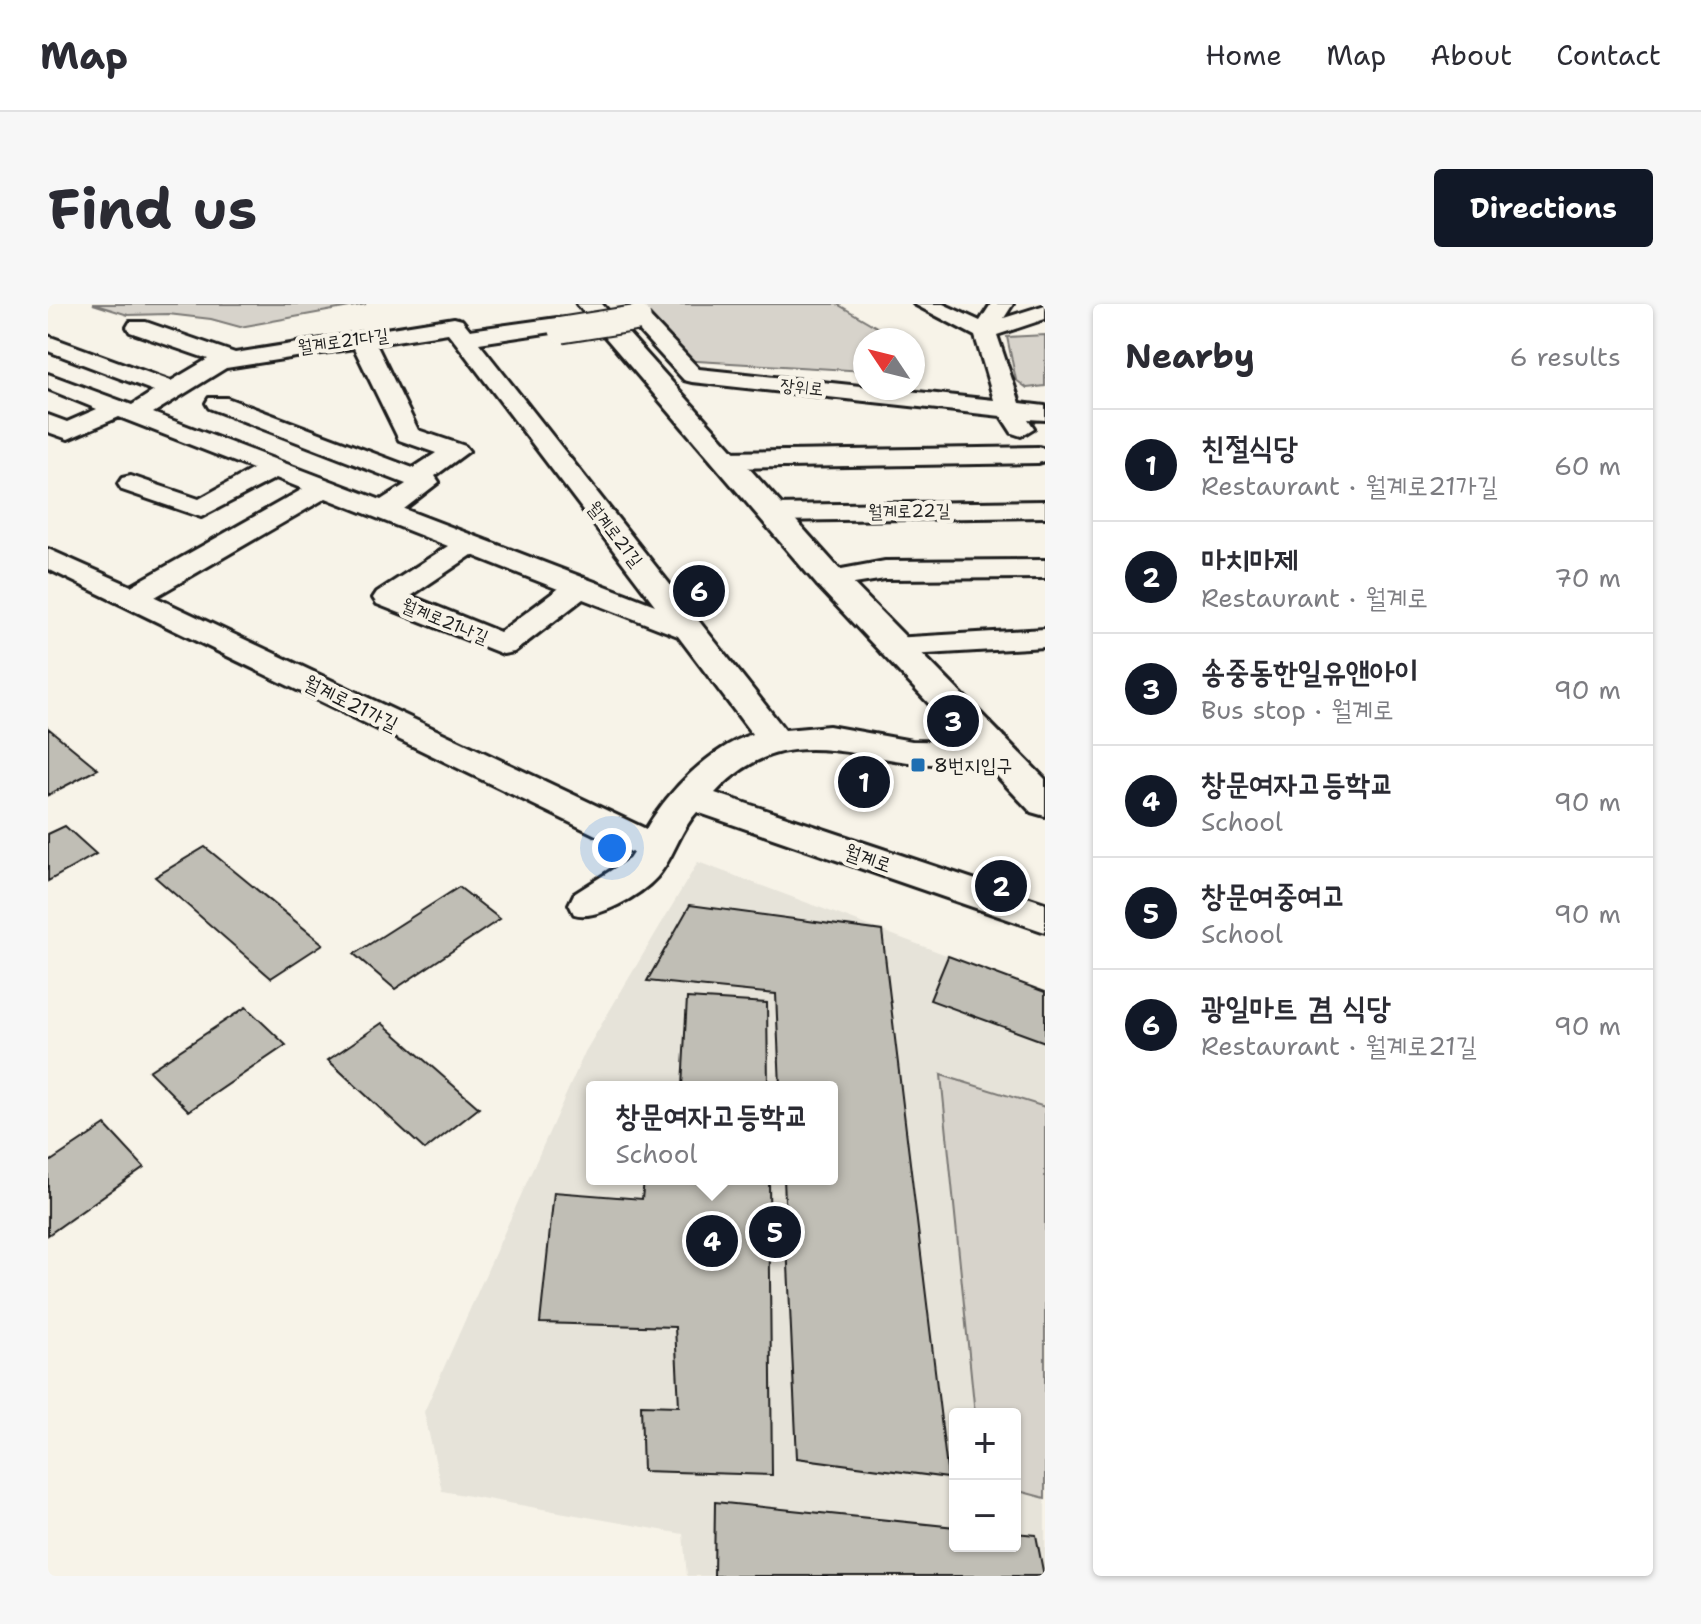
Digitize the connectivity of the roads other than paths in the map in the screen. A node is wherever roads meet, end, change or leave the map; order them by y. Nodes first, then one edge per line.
1 (589, 304) edge
2 (925, 304) edge
3 (1002, 304) edge
4 (1045, 312) edge
5 (138, 327) dead end
6 (459, 332) junction
7 (985, 332) junction
8 (48, 338) edge
9 (362, 339) junction
10 (231, 359) junction
11 (48, 381) edge
12 (172, 390) junction
13 (218, 403) dead end
14 (1009, 408) junction
15 (124, 412) junction
16 (1045, 413) edge
17 (48, 423) edge
18 (725, 460) junction
19 (1042, 461) edge
20 (273, 469) junction
21 (415, 478) junction
22 (131, 484) dead end
23 (324, 488) junction
24 (1045, 509) edge
25 (383, 511) junction
26 (772, 513) junction
27 (470, 544) junction
28 (48, 558) edge
29 (1045, 569) edge
30 (830, 579) junction
31 (580, 587) junction
32 (132, 598) junction
33 (688, 629) junction
34 (1045, 638) edge
35 (893, 647) junction
36 (776, 742) junction
37 (994, 753) junction
38 (690, 797) junction
39 (1045, 803) edge
40 (654, 848) junction
41 (588, 904) dead end
42 (1045, 918) edge

1 - 18 main road
2 - 7 street
3 - 7 street
4 - 7 street
5 - 10 street, 월계로21다길
6 - 9 street, 월계로21다길
6 - 14 street, 장위로, bridge
6 - 33 street, 월계로21길
7 - 14 street
8 - 12 street
9 - 10 street, 월계로21다길
9 - 21 street
10 - 12 street, 월계로21다길
11 - 15 street
12 - 15 street, 월계로21다길
13 - 21 street
14 - 16 street, 장위로
14 - 19 street
15 - 17 street
15 - 20 street
18 - 19 street
18 - 26 main road
20 - 22 street
20 - 23 street
21 - 25 street
23 - 25 street
23 - 32 street
24 - 26 street, 월계로22길
25 - 27 street
26 - 30 main road
27 - 31 street
27 - 31 street, 월계로21나길
28 - 32 street, 월계로21가길
29 - 30 street
30 - 35 main road
31 - 33 street
32 - 40 street, 월계로21가길
33 - 36 street, 월계로21길
34 - 35 street
35 - 37 main road
36 - 37 street
36 - 38 street
37 - 39 main road
38 - 40 street
38 - 42 street, 월계로
40 - 41 street

